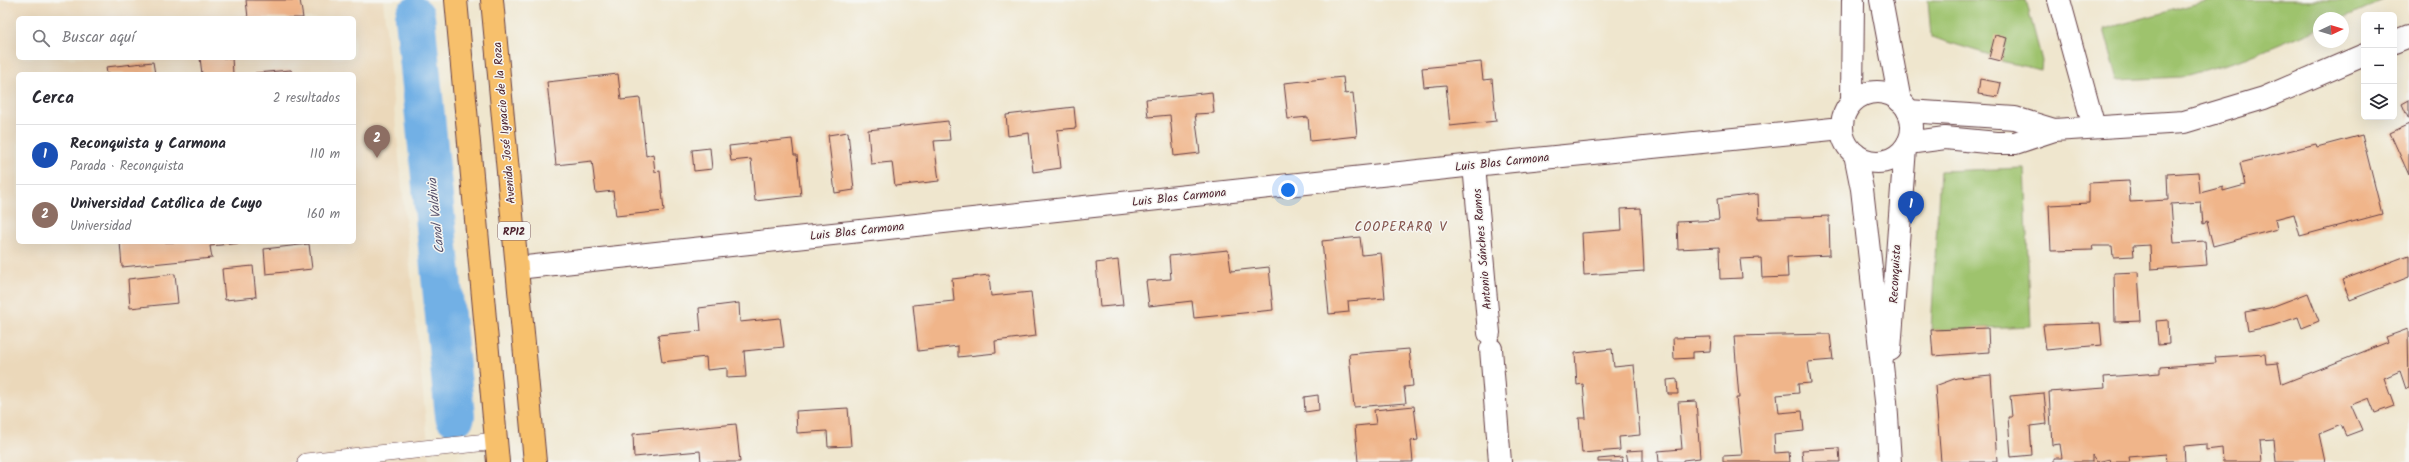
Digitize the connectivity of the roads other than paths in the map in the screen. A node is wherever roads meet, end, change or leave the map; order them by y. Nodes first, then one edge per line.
1 (456, 0) edge
2 (492, 0) edge
3 (1853, 0) edge
4 (1881, 0) edge
5 (2059, 0) edge
6 (2409, 36) edge
7 (2397, 41) edge
8 (2361, 56) edge
9 (1852, 101) junction
10 (1904, 106) junction
11 (1842, 128) junction
12 (2094, 128) junction
13 (2054, 130) junction
14 (1906, 145) junction
15 (1855, 154) junction
16 (1474, 165) junction
17 (518, 268) junction
18 (1886, 401) junction
19 (497, 451) edge
20 (306, 462) edge
21 (535, 462) edge
22 (1500, 462) edge
23 (1890, 462) edge

1 - 19 main road
2 - 17 main road, Avenida José Ignacio de la Roza / RP12
3 - 9 street
4 - 10 street
5 - 12 street
6 - 7 street
8 - 12 street
9 - 10 street
9 - 11 street
10 - 13 street
10 - 14 street
11 - 15 street
11 - 16 street, Luis Blas Carmona
12 - 13 street
13 - 14 street
14 - 15 street
14 - 18 street, Reconquista
15 - 18 street, Reconquista
16 - 17 street, Luis Blas Carmona
16 - 22 street, Antonio Sánches Ramos
17 - 21 main road, Avenida José Ignacio de la Roza / RP12
18 - 23 street, Reconquista
19 - 20 lane

